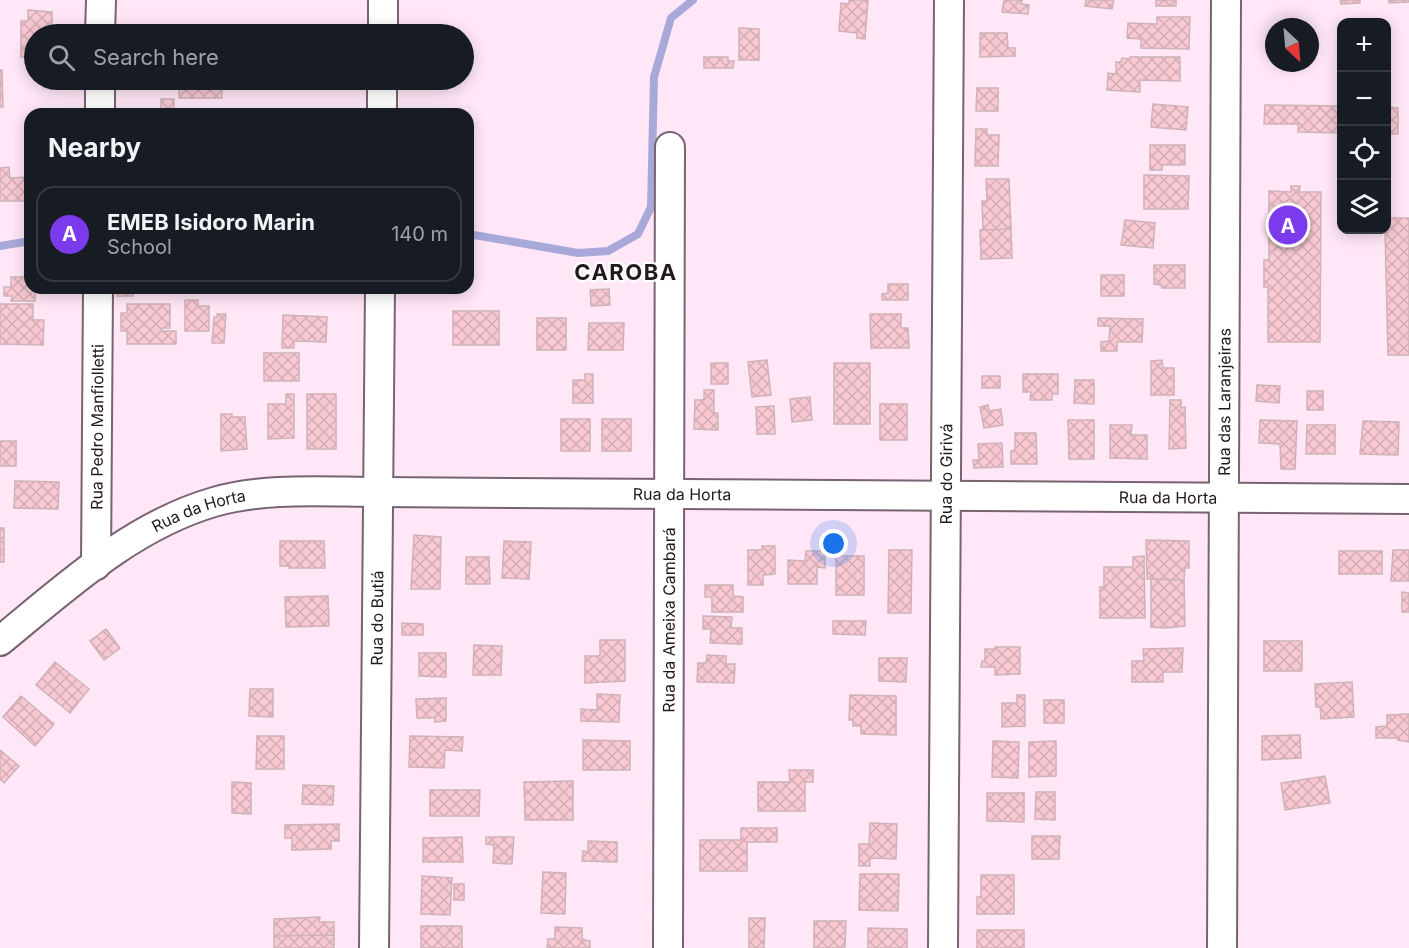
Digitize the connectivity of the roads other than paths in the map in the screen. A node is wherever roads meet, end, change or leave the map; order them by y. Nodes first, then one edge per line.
1 (100, 0) edge
2 (383, 0) edge
3 (949, 0) edge
4 (1226, 0) edge
5 (100, 24) edge
6 (383, 24) edge
7 (100, 90) edge
8 (382, 90) edge
9 (100, 108) edge
10 (382, 108) edge
11 (670, 147) dead end
12 (98, 294) edge
13 (380, 294) edge
14 (378, 492) junction
15 (670, 494) junction
16 (946, 496) junction
17 (1224, 498) junction
18 (1409, 499) edge
19 (96, 565) junction
20 (0, 641) edge
21 (374, 948) edge
22 (668, 948) edge
23 (943, 948) edge
24 (1222, 948) edge

1 - 5 street
2 - 6 street
3 - 16 street, Rua do Girivá
4 - 17 street, Rua das Laranjeiras
7 - 9 street
8 - 10 street
11 - 15 street, Rua da Ameixa Cambará
12 - 19 street, Rua Pedro Manfiolletti
13 - 14 street, Rua do Butiá
14 - 15 street, Rua da Horta
14 - 19 street, Rua da Horta
14 - 21 street, Rua do Butiá
15 - 16 street, Rua da Horta
15 - 22 street, Rua da Ameixa Cambará
16 - 17 street, Rua da Horta
16 - 23 street, Rua do Girivá
17 - 18 street, Rua da Horta
17 - 24 street, Rua das Laranjeiras
19 - 20 street, Rua da Horta

